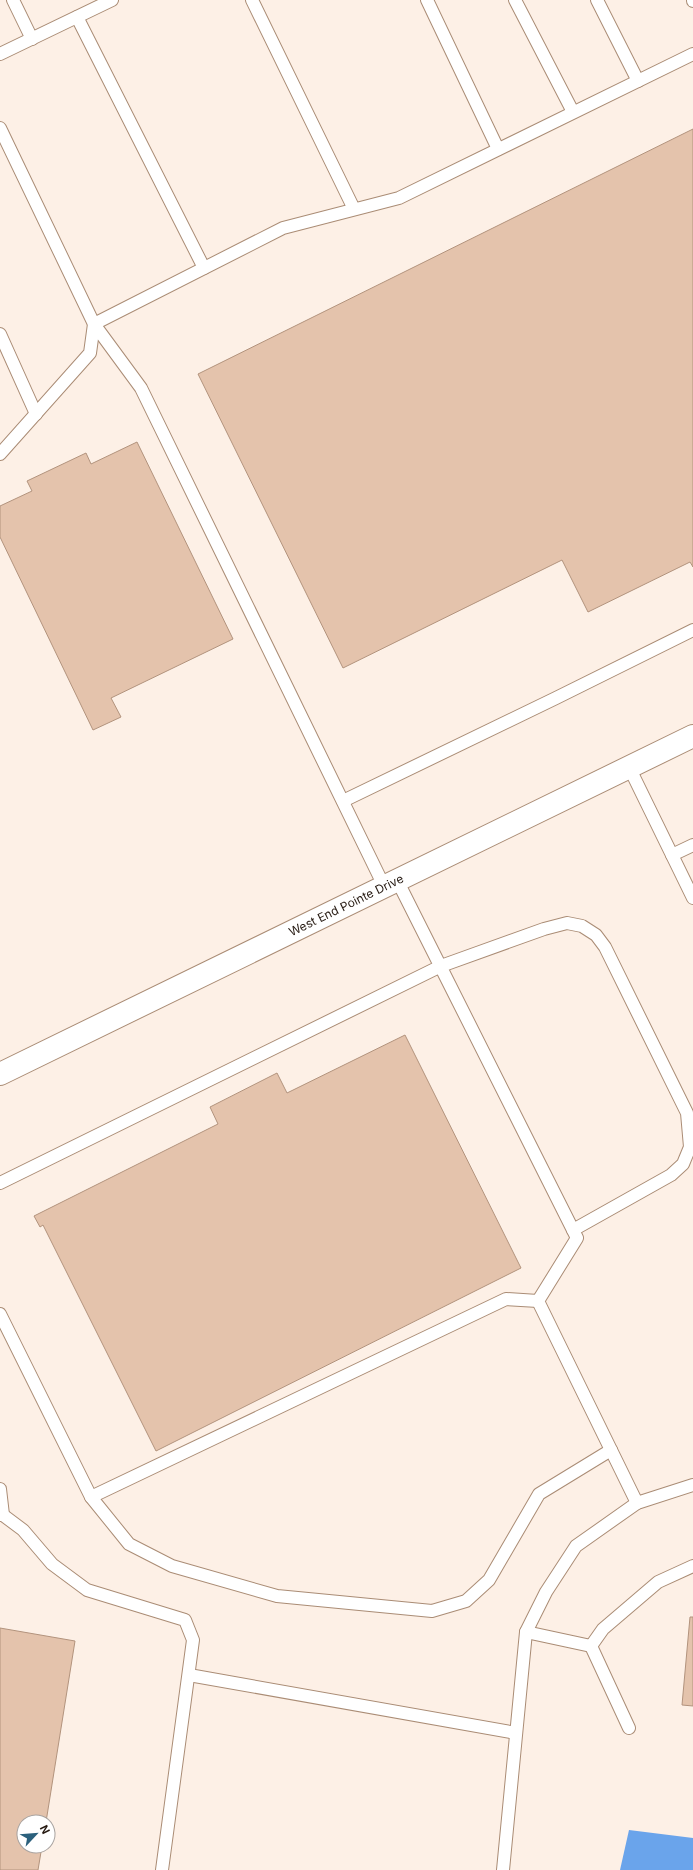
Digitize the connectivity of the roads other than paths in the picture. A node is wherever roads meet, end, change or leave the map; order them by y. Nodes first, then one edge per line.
1 (12, 0) edge
2 (112, 0) edge
3 (252, 0) edge
4 (427, 0) edge
5 (515, 0) edge
6 (597, 0) edge
7 (77, 17) junction
8 (32, 39) junction
9 (0, 54) edge
10 (693, 54) edge
11 (638, 80) junction
12 (573, 112) junction
13 (0, 128) edge
14 (498, 149) junction
15 (354, 209) junction
16 (204, 268) junction
17 (94, 324) junction
18 (0, 334) edge
19 (36, 414) junction
20 (0, 454) edge
21 (693, 630) edge
22 (693, 736) edge
23 (629, 767) junction
24 (343, 801) junction
25 (693, 844) edge
26 (672, 855) junction
27 (391, 883) junction
28 (693, 898) edge
29 (441, 966) junction
30 (0, 1074) edge
31 (0, 1183) edge
32 (573, 1230) junction
33 (538, 1301) junction
34 (0, 1314) edge
35 (611, 1450) junction
36 (693, 1485) edge
37 (0, 1489) edge
38 (91, 1497) junction
39 (637, 1503) junction
40 (1, 1515) edge
41 (693, 1566) edge
42 (526, 1632) junction
43 (592, 1646) junction
44 (188, 1675) junction
45 (629, 1728) dead end
46 (516, 1733) junction
47 (162, 1870) edge
48 (503, 1870) edge

1 - 8 lane
2 - 7 lane
3 - 15 lane
4 - 14 lane
5 - 12 lane
6 - 11 lane
7 - 8 lane
7 - 16 lane
8 - 9 lane
10 - 11 lane
11 - 12 lane
12 - 14 lane
13 - 17 lane
14 - 15 lane
15 - 16 lane
16 - 17 lane
17 - 19 lane
17 - 24 lane
18 - 19 lane
19 - 20 lane
21 - 24 lane
22 - 23 street, West End Pointe Drive
23 - 26 lane
23 - 27 street, West End Pointe Drive
24 - 27 lane
25 - 26 lane
26 - 28 lane
27 - 29 lane
27 - 30 street, West End Pointe Drive
29 - 31 lane
29 - 32 lane
29 - 32 lane
32 - 33 lane
33 - 35 lane
33 - 38 lane
34 - 38 lane
35 - 38 lane
35 - 39 lane
36 - 39 lane
37 - 40 lane
39 - 42 lane
40 - 44 lane
41 - 43 lane
42 - 43 lane
42 - 46 lane
43 - 45 lane
44 - 46 lane
44 - 47 lane
46 - 48 lane

